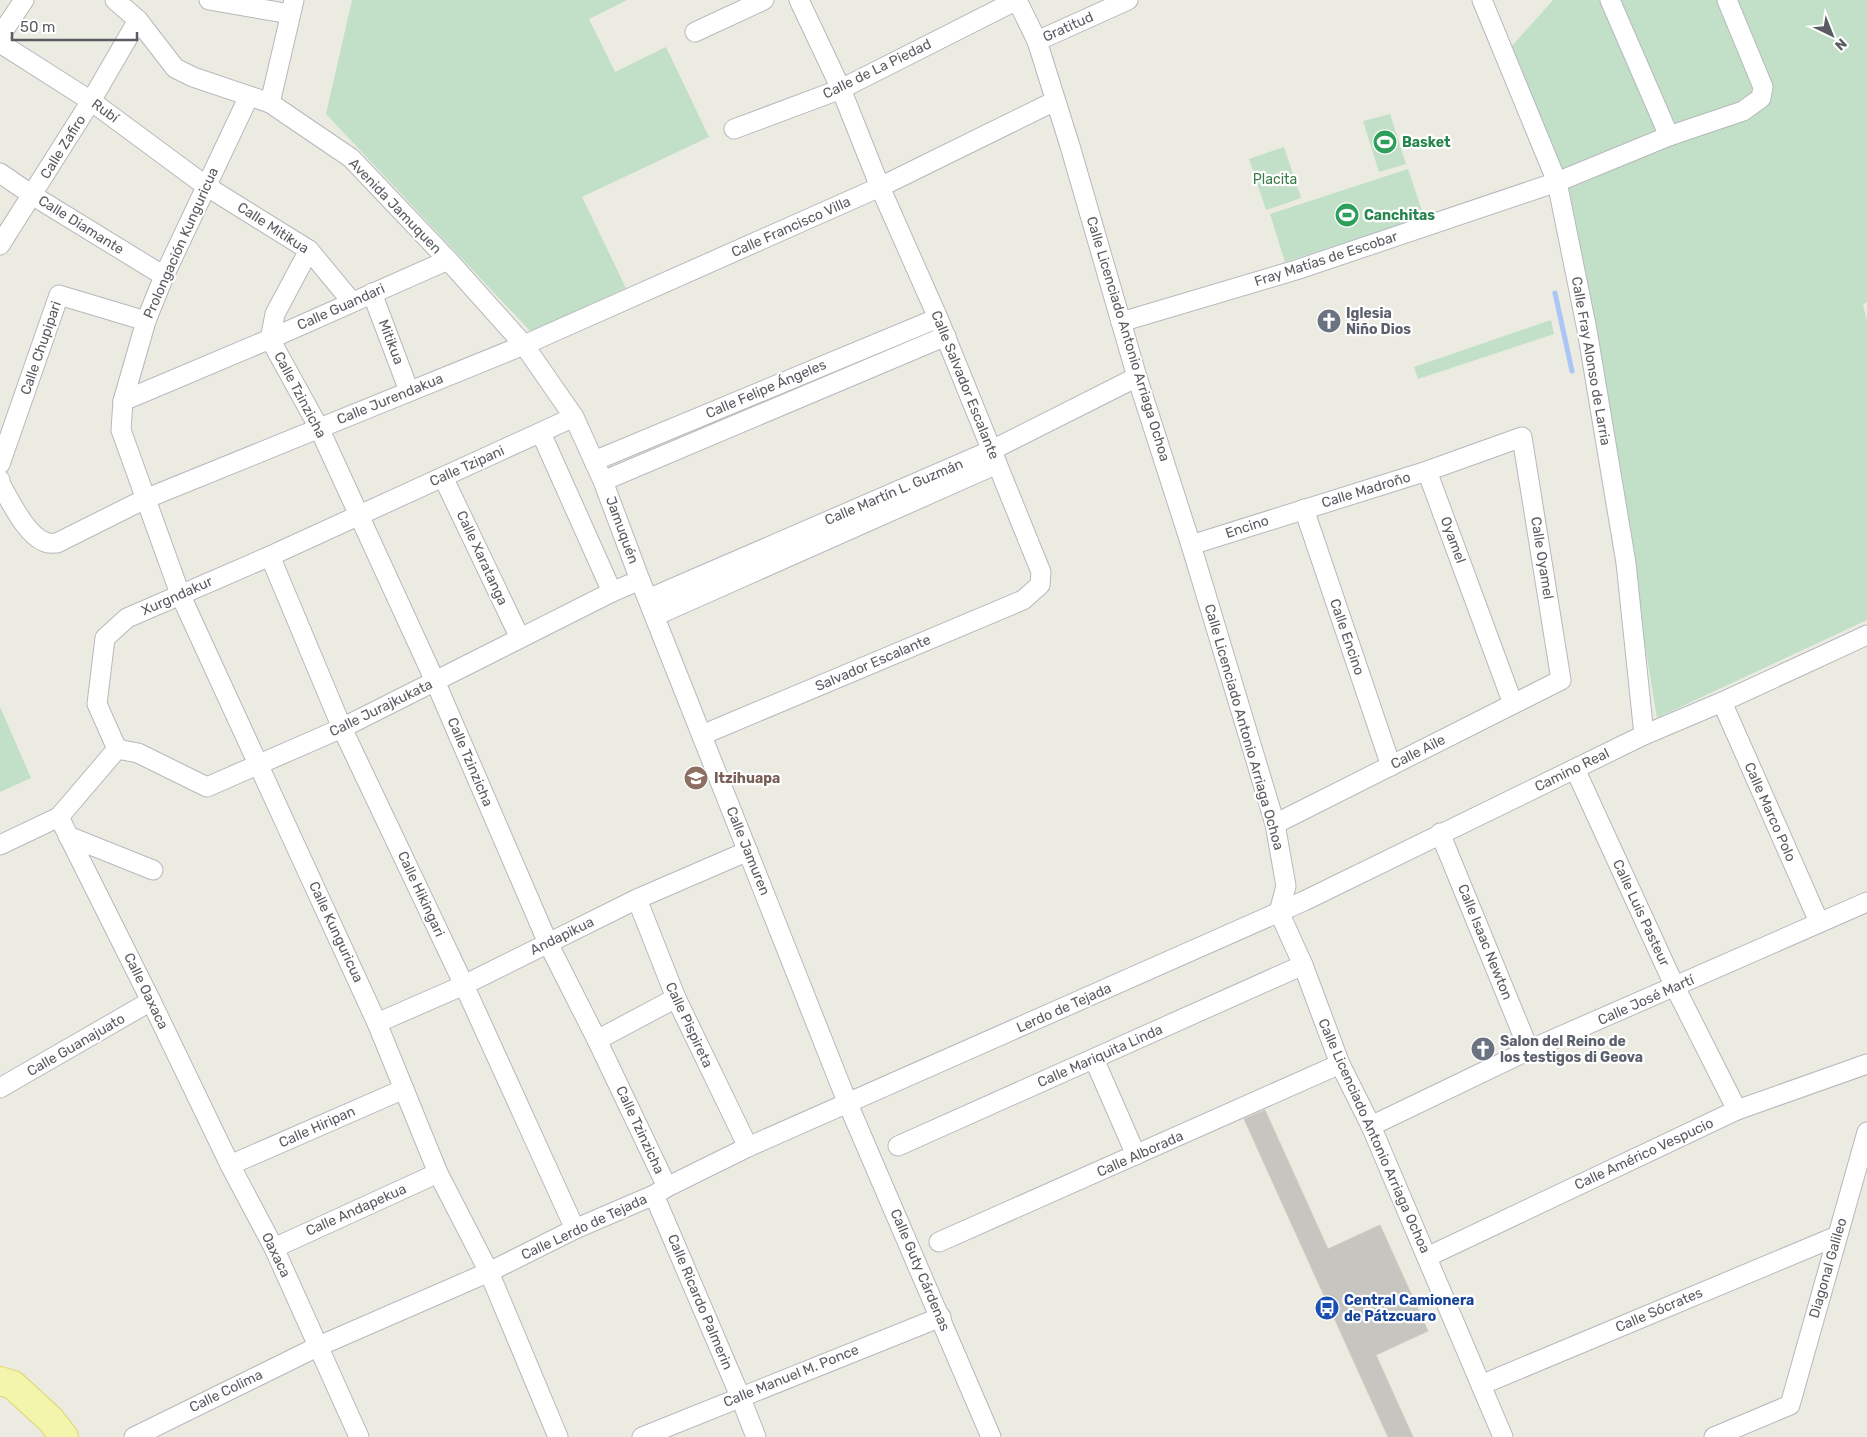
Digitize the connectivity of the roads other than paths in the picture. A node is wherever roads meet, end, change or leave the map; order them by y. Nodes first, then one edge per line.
1 (24, 0) edge
2 (115, 0) edge
3 (209, 0) edge
4 (764, 0) edge
5 (799, 0) edge
6 (1017, 0) edge
7 (1482, 0) edge
8 (1610, 0) edge
9 (1727, 0) edge
10 (1124, 1) edge
11 (292, 7) edge
12 (138, 20) junction
13 (695, 32) dead end
14 (0, 36) edge
15 (1037, 41) junction
16 (0, 43) edge
17 (841, 88) junction
18 (249, 96) junction
19 (91, 101) junction
20 (1055, 102) junction
21 (270, 103) junction
22 (734, 129) dead end
23 (1668, 136) junction
24 (0, 173) edge
25 (1557, 182) junction
26 (206, 186) junction
27 (880, 187) junction
28 (32, 195) junction
29 (0, 245) edge
30 (309, 250) junction
31 (448, 260) junction
32 (164, 276) junction
33 (372, 293) junction
34 (352, 302) junction
35 (938, 318) junction
36 (146, 321) junction
37 (1121, 322) junction
38 (946, 336) junction
39 (270, 339) junction
40 (524, 345) junction
41 (1137, 378) junction
42 (410, 391) junction
43 (759, 392) junction
44 (124, 401) junction
45 (766, 412) junction
46 (574, 418) junction
47 (319, 428) junction
48 (541, 433) junction
49 (994, 457) junction
50 (1, 461) edge
51 (594, 461) junction
52 (1427, 471) junction
53 (443, 477) junction
54 (0, 480) edge
55 (603, 480) junction
56 (145, 499) junction
57 (1304, 508) junction
58 (359, 515) junction
59 (1191, 545) junction
60 (270, 556) junction
61 (640, 580) junction
62 (1040, 585) joint
63 (612, 592) junction
64 (180, 594) junction
65 (652, 608) junction
66 (520, 638) junction
67 (1865, 640) edge
68 (1561, 680) joint
69 (435, 681) junction
70 (1722, 702) junction
71 (1513, 704) junction
72 (342, 728) junction
73 (702, 735) junction
74 (1644, 735) junction
75 (117, 749) junction
76 (259, 765) junction
77 (1391, 766) junction
78 (1575, 769) junction
79 (59, 817) junction
80 (1274, 824) junction
81 (1440, 833) junction
82 (68, 836) junction
83 (0, 845) edge
84 (748, 851) junction
85 (153, 870) dead end
86 (637, 899) junction
87 (1867, 902) edge
88 (1279, 912) junction
89 (1819, 922) junction
90 (548, 943) junction
91 (1302, 965) junction
92 (464, 984) junction
93 (1675, 987) junction
94 (676, 998) junction
95 (151, 1001) junction
96 (378, 1023) junction
97 (597, 1040) junction
98 (1530, 1050) junction
99 (1094, 1059) junction
100 (1340, 1064) junction
101 (1867, 1064) edge
102 (0, 1088) edge
103 (404, 1089) junction
104 (848, 1104) junction
105 (1737, 1110) junction
106 (1371, 1126) junction
107 (1867, 1132) edge
108 (898, 1146) dead end
109 (748, 1147) junction
110 (1136, 1155) junction
111 (230, 1165) junction
112 (438, 1173) junction
113 (660, 1191) junction
114 (575, 1229) junction
115 (1837, 1236) junction
116 (939, 1242) dead end
117 (274, 1248) junction
118 (1427, 1257) junction
119 (489, 1272) junction
120 (941, 1317) junction
121 (319, 1346) junction
122 (0, 1381) edge
123 (1481, 1385) junction
124 (740, 1396) junction
125 (57, 1432) edge
126 (134, 1437) edge
127 (358, 1437) edge
128 (558, 1437) edge
129 (642, 1437) edge
130 (756, 1437) edge
131 (991, 1437) edge
132 (1503, 1437) edge
133 (1714, 1437) edge

1 - 14 street
2 - 12 street, Avenida Jamuquen
3 - 11 street
4 - 13 street
5 - 17 street, Calle Salvador Escalante
6 - 15 street, Calle Licenciado Antonio Arriaga Ochoa
6 - 17 street, Calle de La Piedad
7 - 25 street, Calle Fray Alonso de Larria
8 - 23 street
9 - 23 street, Fray Matías de Escobar
10 - 15 street, Gratitud
11 - 21 street
12 - 18 street, Avenida Jamuquen
12 - 19 street, Calle Zafiro
15 - 20 street, Calle Licenciado Antonio Arriaga Ochoa
16 - 19 street, Rubí
17 - 22 street, Calle de La Piedad
17 - 27 street, Calle Salvador Escalante
18 - 21 street, Avenida Jamuquen
18 - 26 street, Prolongación Kunguricua
19 - 26 street, Rubí
19 - 28 street, Calle Zafiro
20 - 27 street, Calle Francisco Villa
20 - 37 street, Calle Licenciado Antonio Arriaga Ochoa
21 - 31 street, Avenida Jamuquen
23 - 25 street, Fray Matías de Escobar
24 - 28 street, Calle Diamante
25 - 37 street, Fray Matías de Escobar
25 - 74 street, Calle Fray Alonso de Larria
26 - 30 street, Calle Mitikua
26 - 32 street, Prolongación Kunguricua
27 - 35 street, Calle Salvador Escalante
27 - 40 street, Calle Francisco Villa
28 - 29 street, Calle Zafiro
28 - 32 street, Calle Diamante
30 - 34 street, Calle Mitikua
30 - 39 street
31 - 33 street, Calle Guandari
31 - 40 street, Avenida Jamuquen
32 - 36 street, Prolongación Kunguricua
33 - 34 street, Calle Guandari
33 - 42 street, Mitikua
34 - 39 street, Calle Guandari
35 - 38 street, Calle Salvador Escalante
35 - 43 street, Calle Felipe Ángeles
36 - 44 street, Prolongación Kunguricua
36 - 50 street, Calle Chupipari
37 - 41 street, Calle Licenciado Antonio Arriaga Ochoa
38 - 45 street, Calle Felipe Ángeles
38 - 49 street, Calle Salvador Escalante
39 - 44 street, Calle Guandari
39 - 47 street, Calle Tzinzicha
40 - 42 street, Calle Jurendakua
40 - 46 street, Avenida Jamuquen
41 - 49 street, Calle Martín L. Guzmán
41 - 59 street, Calle Licenciado Antonio Arriaga Ochoa
42 - 47 street, Calle Jurendakua
43 - 45 street
43 - 51 street, Calle Felipe Ángeles
44 - 56 street, Prolongación Kunguricua
45 - 55 street, Calle Felipe Ángeles
46 - 48 street, Calle Tzipani
46 - 51 street, Avenida Jamuquen
47 - 56 street, Calle Jurendakua
47 - 58 street, Calle Tzinzicha
48 - 53 street, Calle Tzipani
48 - 63 street
49 - 62 street, Calle Salvador Escalante
49 - 65 street, Calle Martín L. Guzmán
51 - 55 street, Jamuquén
52 - 57 street, Calle Madroño
52 - 68 street, Calle Oyamel
52 - 71 street, Oyamel
53 - 58 street, Calle Tzipani
53 - 66 street, Calle Xaratanga
54 - 56 street, Calle Jurendakua
55 - 61 street, Jamuquén
56 - 64 street, Prolongación Kunguricua
57 - 59 street, Encino
57 - 77 street, Calle Encino
58 - 60 street, Xurgndakur
58 - 69 street, Calle Tzinzicha
59 - 80 street, Calle Licenciado Antonio Arriaga Ochoa
60 - 64 street, Xurgndakur
60 - 72 street, Calle Hikingari
61 - 63 street, Calle Jurajkukata
61 - 65 street, Jamuquén
62 - 73 street, Salvador Escalante
63 - 66 street, Calle Jurajkukata
64 - 75 street, Xurgndakur
64 - 76 street, Calle Kunguricua
65 - 73 street, Calle Jamuren
66 - 69 street, Calle Jurajkukata
67 - 70 street, Camino Real
68 - 71 street, Calle Aile
69 - 72 street, Calle Jurajkukata
69 - 90 street, Calle Tzinzicha
70 - 74 street, Camino Real
70 - 89 street, Calle Marco Polo
71 - 77 street, Calle Aile
72 - 76 street, Calle Jurajkukata
72 - 92 street, Calle Hikingari
73 - 84 street, Calle Jamuren
74 - 78 street, Camino Real
75 - 76 street, Calle Jurajkukata
75 - 79 street
76 - 96 street, Calle Kunguricua
77 - 80 street, Calle Aile
78 - 81 street, Camino Real
78 - 93 street, Calle Luis Pasteur
79 - 82 street, Calle Oaxaca
79 - 83 street
80 - 88 street, Calle Licenciado Antonio Arriaga Ochoa
81 - 88 street, Camino Real
81 - 98 street, Calle Isaac Newton
82 - 85 street
82 - 95 street, Calle Oaxaca
84 - 86 street, Andapikua
84 - 104 street, Calle Jamuren
86 - 90 street, Andapikua
86 - 94 street, Calle Pispireta
87 - 89 street, Calle José Martí
88 - 91 street, Calle Licenciado Antonio Arriaga Ochoa
88 - 104 street, Lerdo de Tejada
89 - 93 street, Calle José Martí
90 - 92 street, Andapikua
90 - 97 street, Calle Tzinzicha
91 - 99 street, Calle Mariquita Linda
91 - 100 street, Calle Licenciado Antonio Arriaga Ochoa
92 - 96 street, Andapikua
92 - 114 street, Calle Hikingari
93 - 98 street, Calle José Martí
93 - 105 street, Calle Luis Pasteur
94 - 97 street
94 - 109 street, Calle Pispireta
95 - 102 street, Calle Guanajuato
95 - 111 street, Calle Oaxaca
96 - 103 street, Calle Kunguricua
97 - 113 street, Calle Tzinzicha
98 - 106 street, Calle José Martí
99 - 108 street, Calle Mariquita Linda
99 - 110 street
100 - 106 street, Calle Licenciado Antonio Arriaga Ochoa
100 - 110 street, Calle Alborada
101 - 105 street, Calle Américo Vespucio
103 - 111 street, Calle Hiripan
103 - 112 street, Calle Kunguricua
104 - 109 street, Calle Lerdo de Tejada
104 - 120 street, Calle Guty Cárdenas
105 - 118 street, Calle Américo Vespucio
106 - 118 street, Calle Licenciado Antonio Arriaga Ochoa
107 - 115 street, Diagonal Galileo
109 - 113 street, Calle Lerdo de Tejada
110 - 116 street, Calle Alborada
111 - 117 street, Oaxaca
112 - 117 street, Calle Andapekua
112 - 119 street, Calle Kunguricua
113 - 114 street, Calle Lerdo de Tejada
113 - 124 street, Calle Ricardo Palmerin
114 - 119 street, Calle Lerdo de Tejada
115 - 123 street, Calle Sócrates
115 - 133 street, Diagonal Galileo
117 - 121 street, Oaxaca
118 - 123 street, Calle Licenciado Antonio Arriaga Ochoa
119 - 121 street, Calle Lerdo de Tejada
119 - 128 street, Calle Kunguricua
120 - 124 street, Calle Manuel M. Ponce
120 - 131 street, Calle Guty Cárdenas
121 - 126 street, Calle Colima
121 - 127 street, Oaxaca
122 - 125 main road
123 - 132 street, Calle Licenciado Antonio Arriaga Ochoa
124 - 129 street, Calle Manuel M. Ponce
124 - 130 street, Calle Ricardo Palmerin

